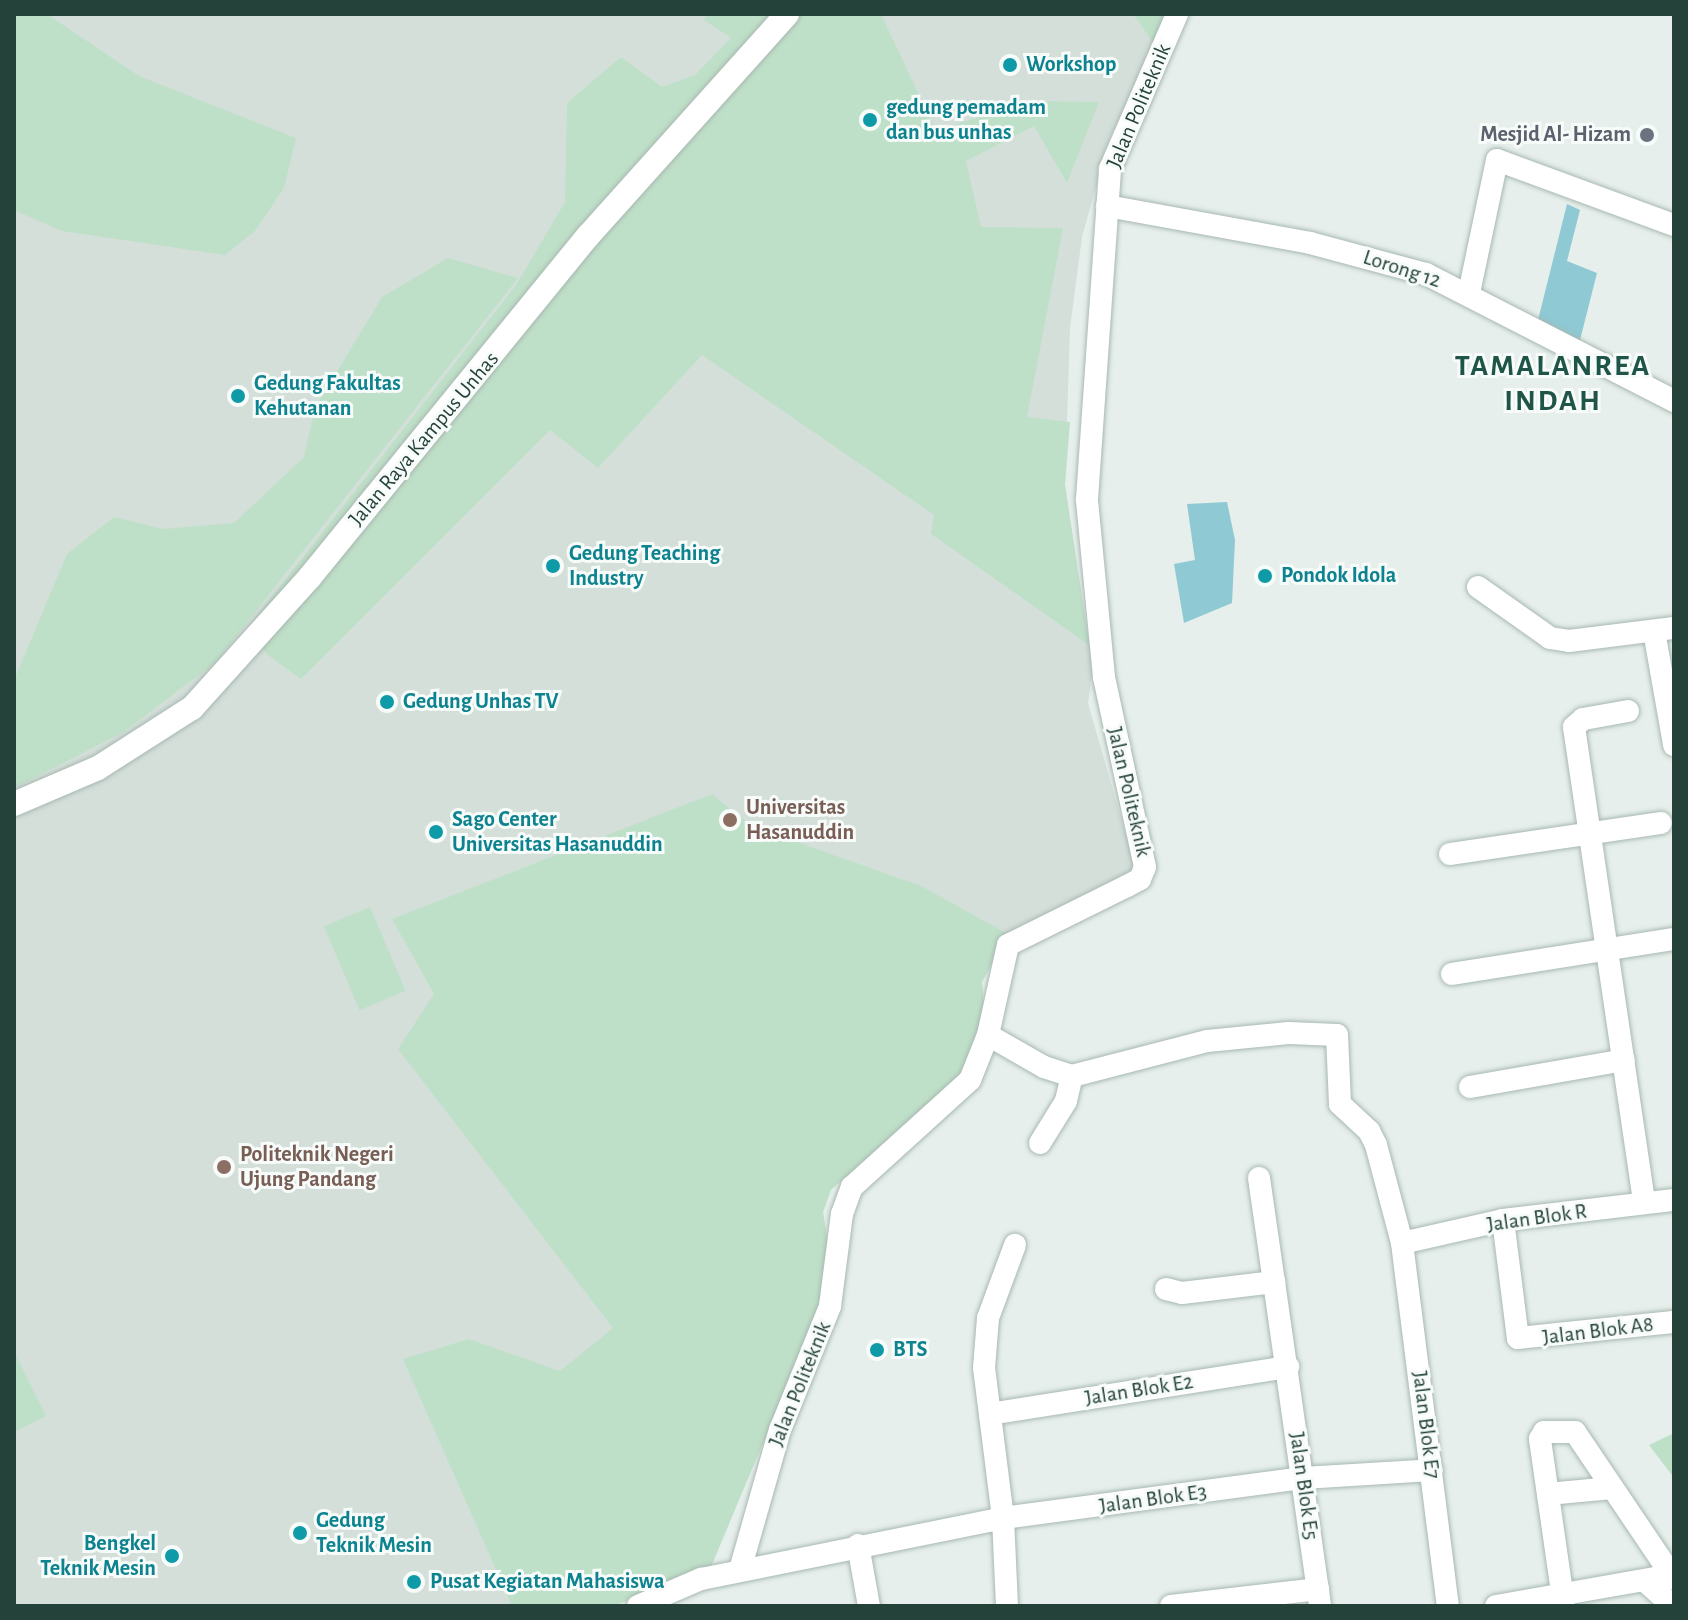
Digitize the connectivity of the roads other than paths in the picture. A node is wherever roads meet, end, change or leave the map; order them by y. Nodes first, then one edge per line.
1 (787, 14) edge
2 (1177, 14) edge
3 (1107, 206) junction
4 (1674, 225) edge
5 (1469, 293) junction
6 (1674, 401) edge
7 (1478, 587) dead end
8 (1664, 629) edge
9 (1628, 711) dead end
10 (1674, 745) edge
11 (14, 804) edge
12 (1661, 823) dead end
13 (1591, 832) junction
14 (1450, 854) dead end
15 (1674, 939) edge
16 (1607, 948) junction
17 (1452, 974) dead end
18 (988, 1035) junction
19 (1624, 1060) junction
20 (1072, 1076) junction
21 (1470, 1087) dead end
22 (1040, 1143) dead end
23 (1259, 1178) dead end
24 (1674, 1200) edge
25 (1644, 1203) junction
26 (1503, 1220) junction
27 (1402, 1243) junction
28 (1015, 1245) dead end
29 (1274, 1282) junction
30 (1166, 1289) dead end
31 (1674, 1322) edge
32 (1288, 1367) junction
33 (990, 1414) junction
34 (1432, 1470) junction
35 (1303, 1478) junction
36 (1612, 1488) junction
37 (1548, 1494) junction
38 (1003, 1518) junction
39 (858, 1545) junction
40 (740, 1570) junction
41 (1673, 1577) edge
42 (701, 1579) junction
43 (1645, 1581) junction
44 (1319, 1598) edge
45 (1562, 1600) edge
46 (1228, 1602) edge
47 (638, 1606) edge
48 (686, 1606) edge
49 (869, 1606) edge
50 (1007, 1606) edge
51 (1171, 1606) edge
52 (1448, 1606) edge
53 (1496, 1606) edge
54 (1673, 1606) edge

1 - 11 street, Jalan Raya Kampus Unhas
2 - 3 street, Jalan Politeknik
3 - 5 street, Lorong 12
3 - 18 street, Jalan Politeknik
4 - 5 street
5 - 6 street, Lorong 12
7 - 8 street
8 - 10 street
9 - 13 street
12 - 13 street
13 - 14 street
13 - 16 street
15 - 16 street
16 - 17 street
16 - 19 street
18 - 20 street
18 - 40 street, Jalan Politeknik
19 - 21 street
19 - 25 street
20 - 22 street
20 - 27 street, Jalan Blok E7
23 - 29 street, Jalan Blok E5
24 - 25 street, Jalan Blok R
25 - 26 street, Jalan Blok R
26 - 27 street, Jalan Blok R
26 - 31 street, Jalan Blok A8
27 - 34 street, Jalan Blok E7
28 - 33 street
29 - 30 street
29 - 32 street, Jalan Blok E5
32 - 33 street, Jalan Blok E2
32 - 35 street, Jalan Blok E5
33 - 38 street
34 - 35 street, Jalan Blok E3
34 - 52 street, Jalan Blok E7
35 - 38 street, Jalan Blok E3
35 - 44 street, Jalan Blok E5
36 - 37 street
36 - 37 street
36 - 41 street
37 - 45 street
38 - 39 street, Jalan Blok E3
38 - 50 street
39 - 40 street, Jalan Blok E3
39 - 49 street
40 - 42 street, Jalan Blok E3
41 - 43 street
42 - 47 street, Jalan Blok E3
42 - 48 street
43 - 45 street
43 - 54 street
44 - 46 street
45 - 53 street
46 - 51 street

